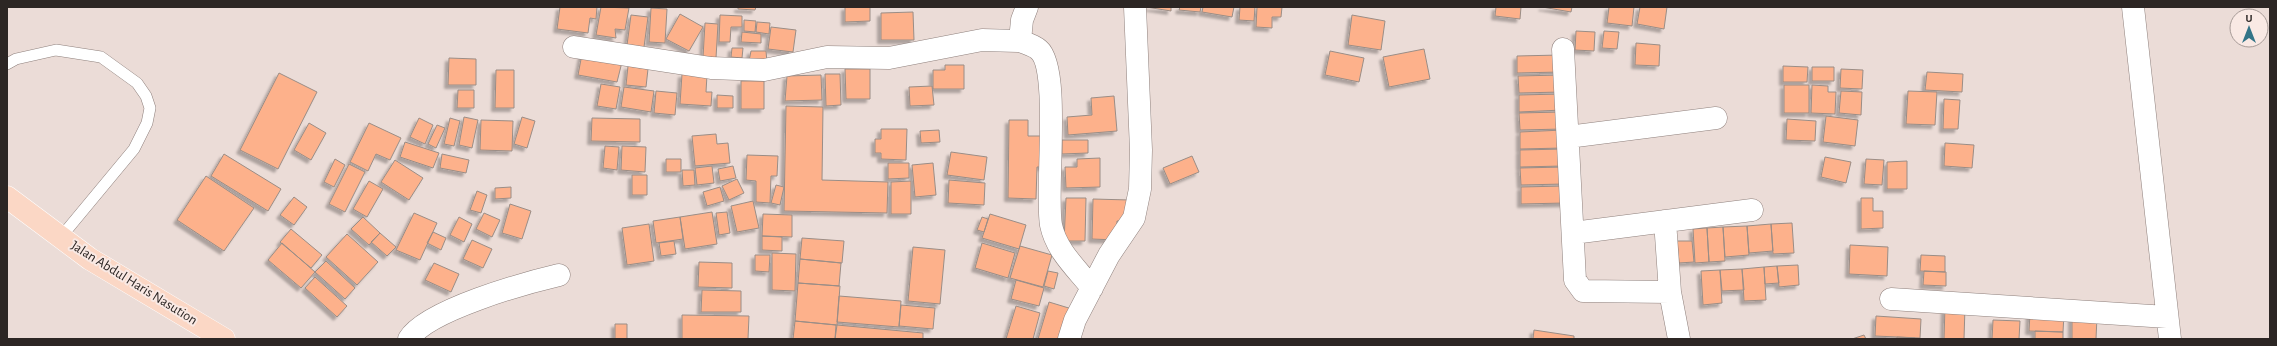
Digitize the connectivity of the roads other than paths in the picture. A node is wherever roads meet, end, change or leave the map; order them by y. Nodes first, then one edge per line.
1 (1027, 7) edge
2 (1135, 7) edge
3 (2133, 7) edge
4 (1020, 41) junction
5 (574, 47) dead end
6 (1563, 49) dead end
7 (7, 64) edge
8 (1716, 118) dead end
9 (1568, 137) junction
10 (7, 197) edge
11 (1752, 210) dead end
12 (1665, 221) junction
13 (1573, 233) junction
14 (61, 237) junction
15 (559, 275) dead end
16 (1092, 288) junction
17 (1670, 292) junction
18 (1891, 298) dead end
19 (2167, 318) junction
20 (224, 339) edge
21 (409, 339) edge
22 (1069, 339) edge
23 (1679, 339) edge
24 (2170, 339) edge

1 - 4 street
2 - 16 street
3 - 19 street
4 - 5 street
4 - 16 street
6 - 9 street
7 - 14 lane
8 - 9 street
9 - 13 street
10 - 14 main road, Jalan Abdul Haris Nasution
11 - 12 street
12 - 13 street
12 - 17 street
13 - 17 street
14 - 20 main road, Jalan Abdul Haris Nasution
15 - 21 street
16 - 22 street
17 - 23 street
18 - 19 street
19 - 24 street

